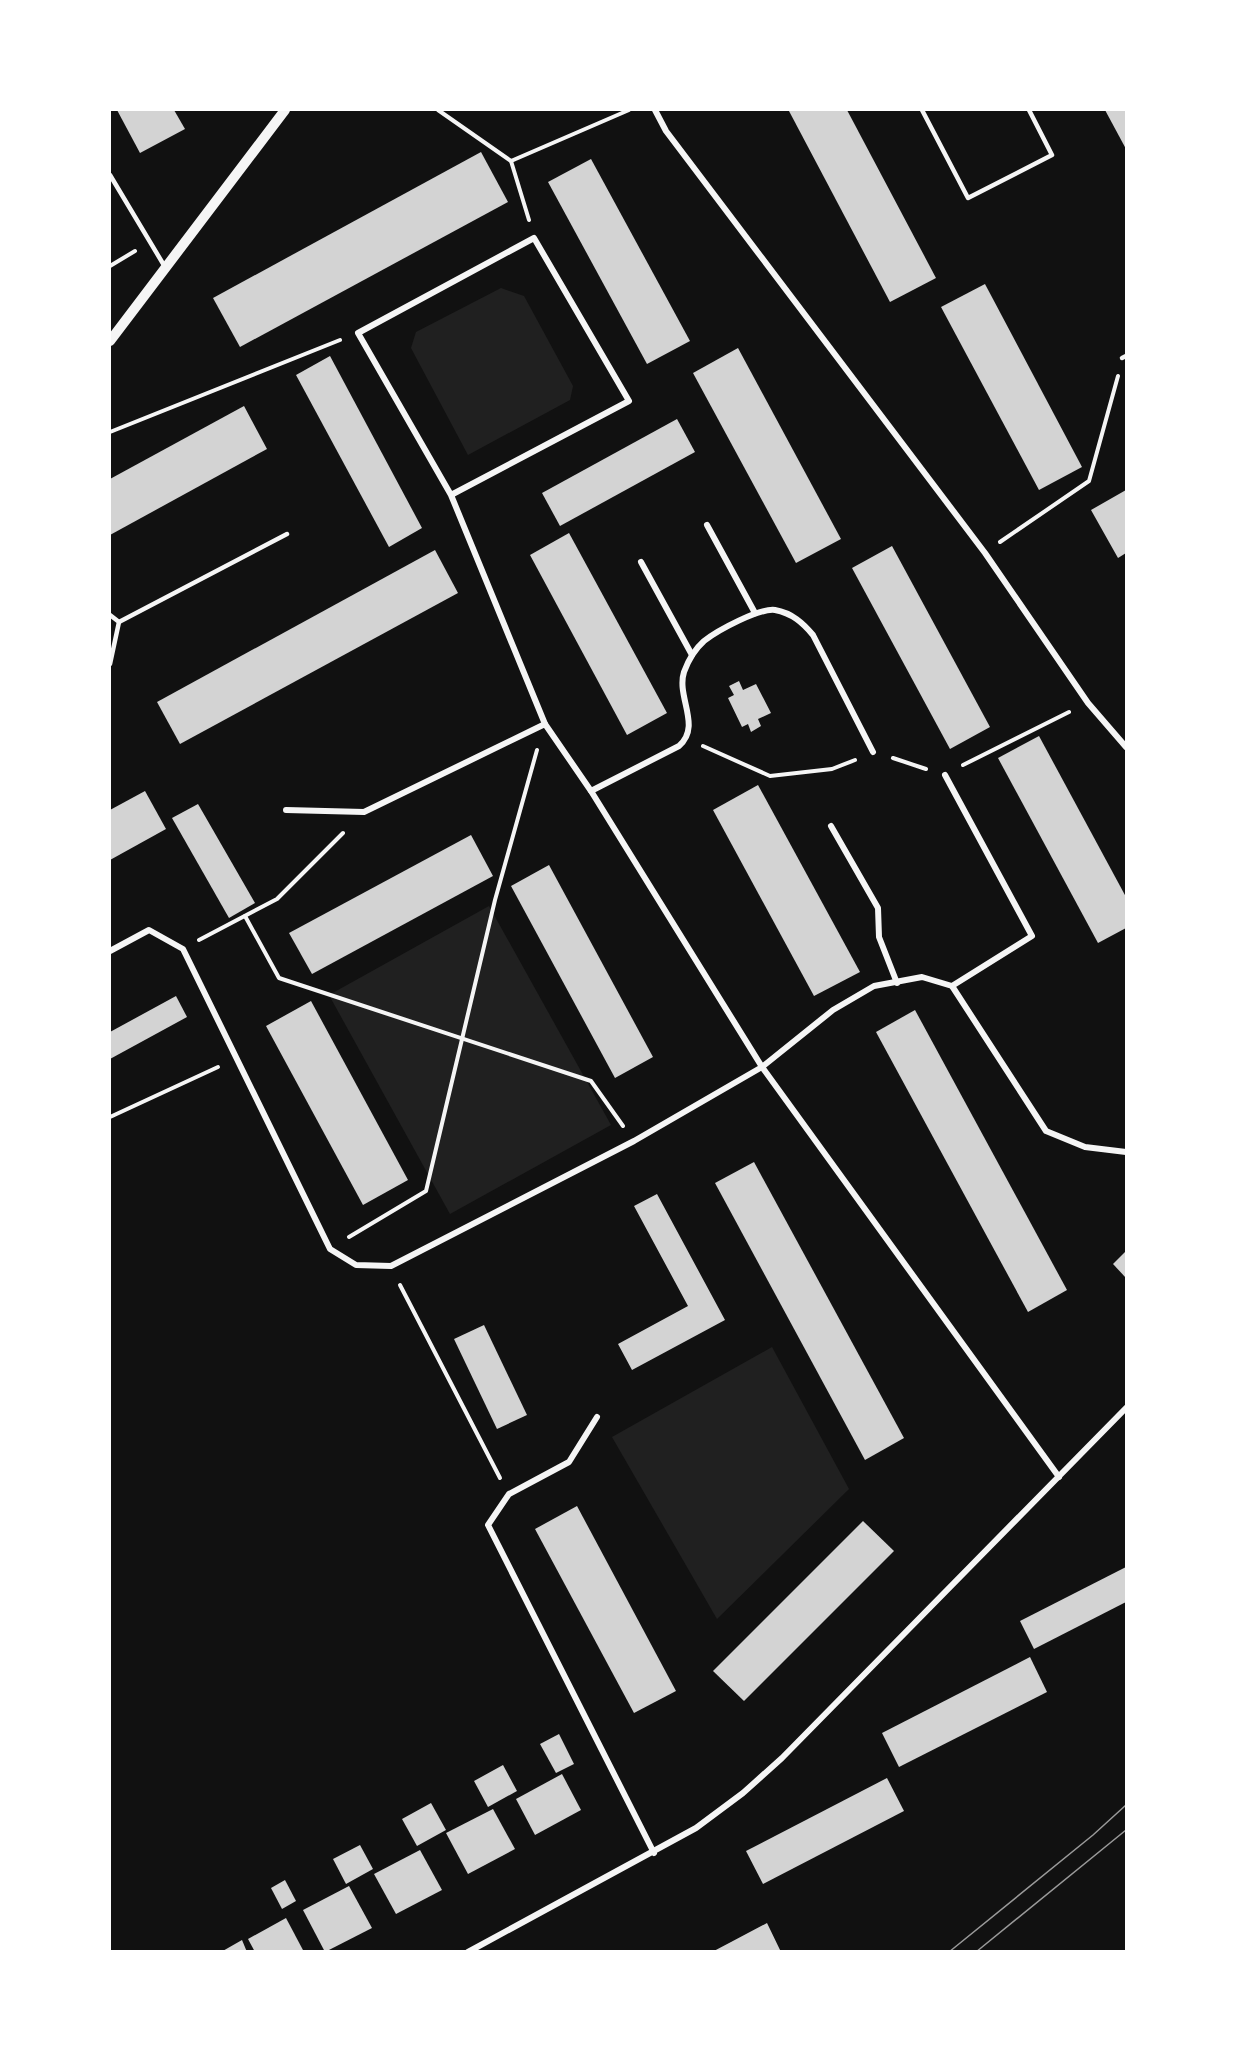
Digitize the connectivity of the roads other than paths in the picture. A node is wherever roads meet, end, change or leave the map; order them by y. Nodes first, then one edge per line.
1 (285, 110) edge
2 (655, 110) edge
3 (922, 110) edge
4 (1029, 110) edge
5 (110, 175) edge
6 (165, 267) junction
7 (110, 341) edge
8 (451, 495) junction
9 (707, 525) dead end
10 (287, 534) dead end
11 (641, 562) dead end
12 (755, 613) junction
13 (110, 615) edge
14 (119, 622) junction
15 (692, 655) junction
16 (110, 664) edge
17 (545, 724) junction
18 (1126, 747) edge
19 (873, 752) dead end
20 (945, 775) dead end
21 (591, 791) junction
22 (286, 810) dead end
23 (831, 826) dead end
24 (110, 951) edge
25 (897, 983) junction
26 (952, 986) junction
27 (762, 1066) junction
28 (1126, 1152) edge
29 (1126, 1408) edge
30 (597, 1417) dead end
31 (1059, 1477) junction
32 (654, 1853) junction
33 (468, 1952) edge

1 - 6 street
2 - 18 street
3 - 4 lane
5 - 6 lane
6 - 7 street
8 - 8 street
8 - 17 street
9 - 12 street
10 - 14 lane
11 - 15 street
12 - 15 street
12 - 19 street
13 - 14 lane
14 - 16 lane
15 - 21 street
17 - 21 street
17 - 22 street
20 - 26 street
21 - 27 street
23 - 25 street
24 - 27 street
25 - 26 street
25 - 27 street
26 - 28 street
27 - 31 street
29 - 31 street
30 - 32 street
31 - 32 street
32 - 33 street

